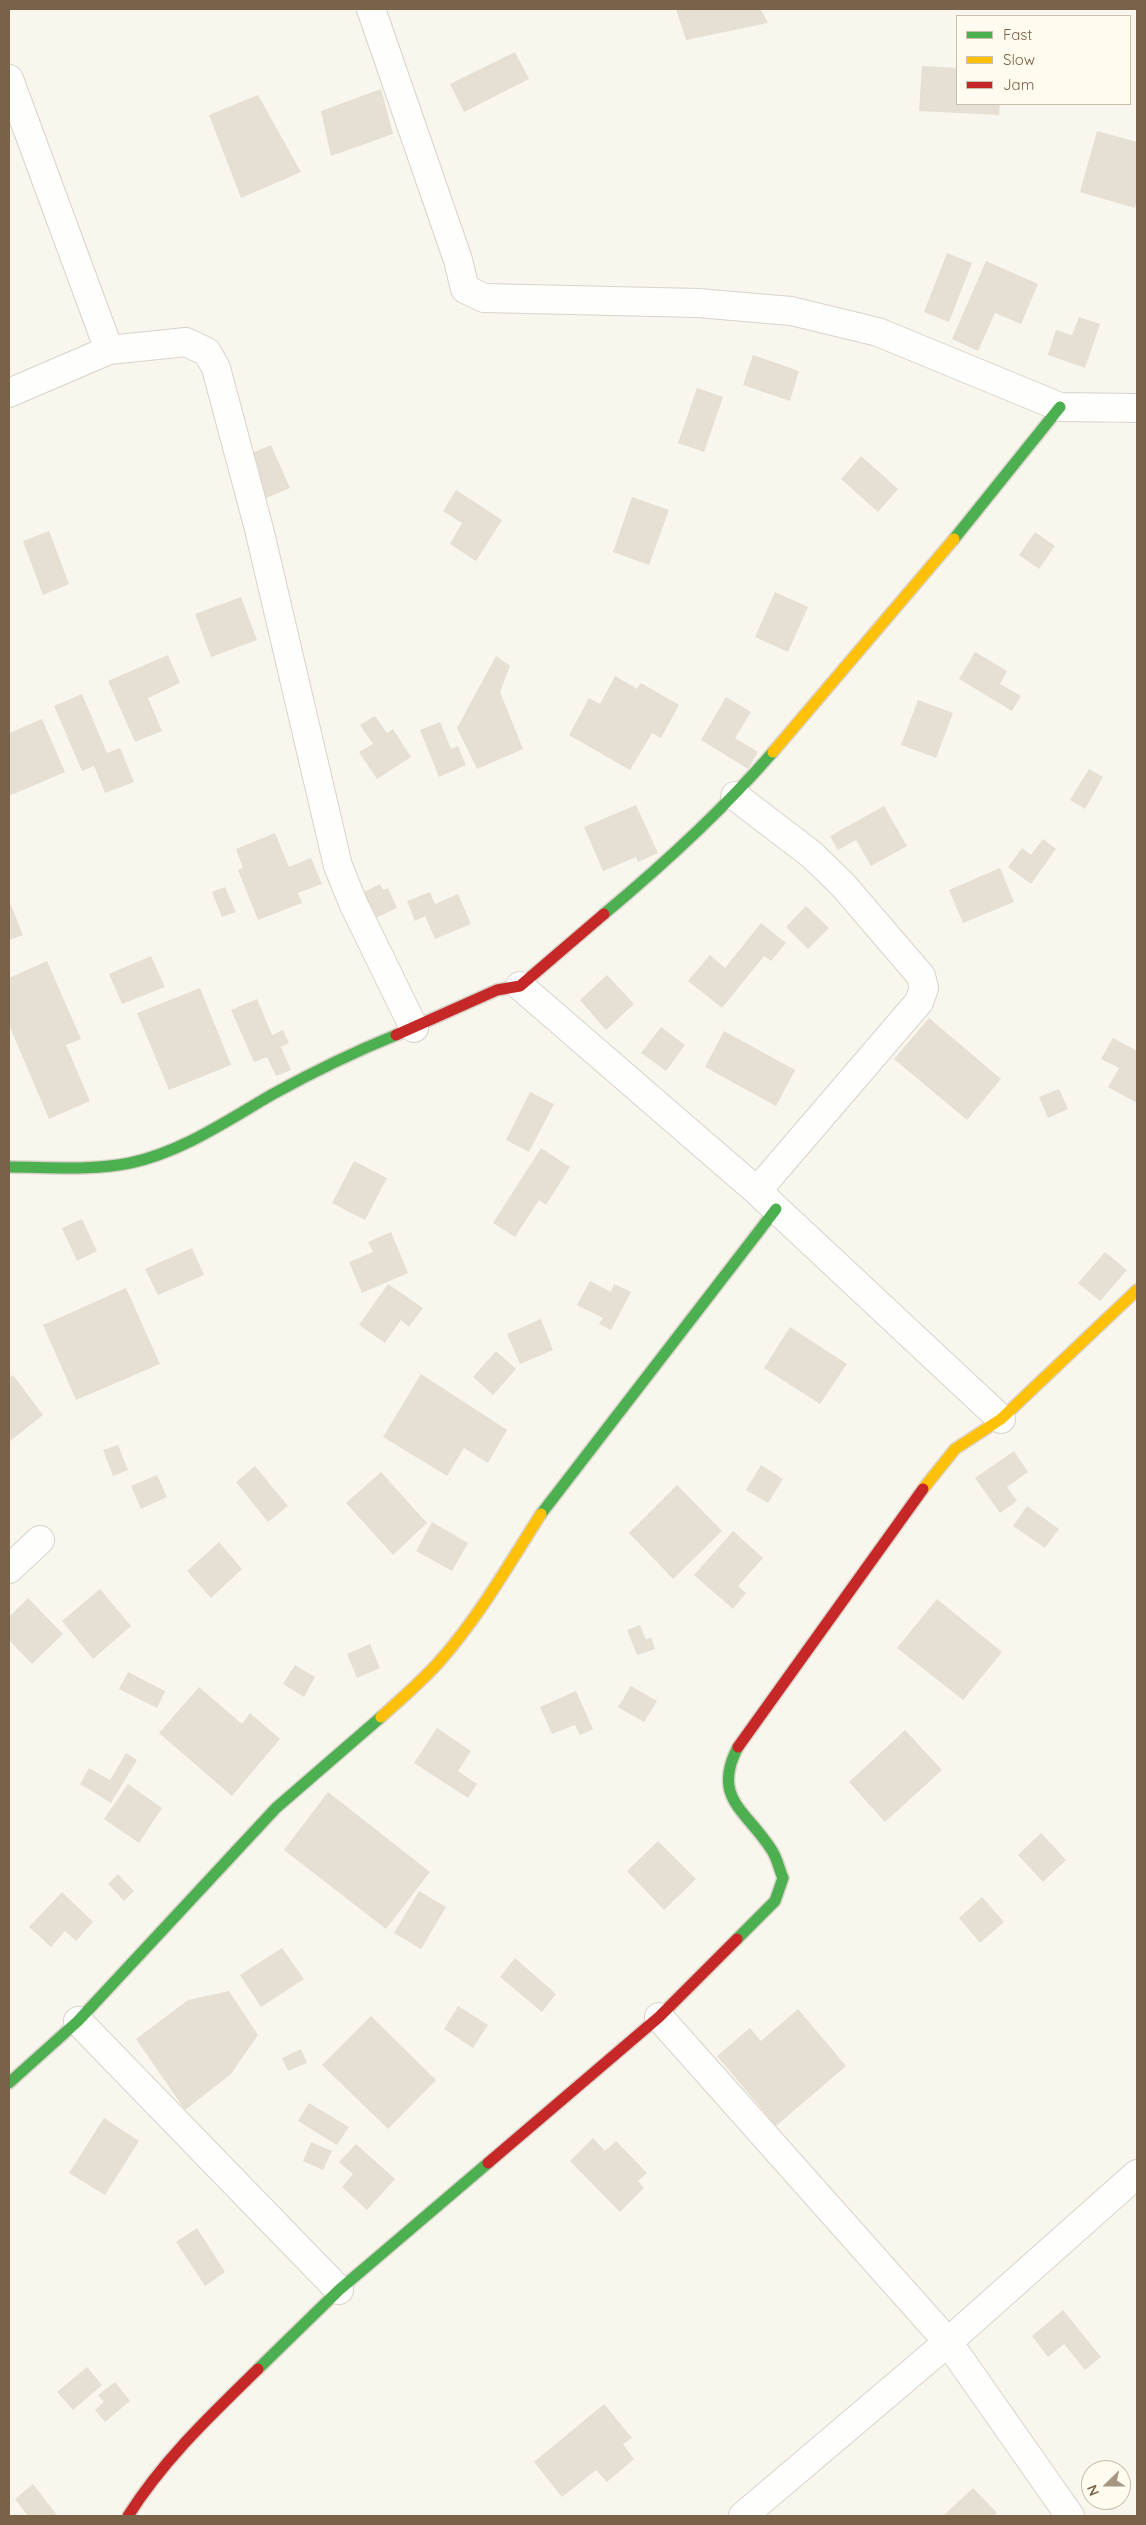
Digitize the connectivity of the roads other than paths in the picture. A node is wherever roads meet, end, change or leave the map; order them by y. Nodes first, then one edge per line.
1 (371, 9) edge
2 (9, 79) edge
3 (109, 350) junction
4 (9, 393) edge
5 (1060, 408) junction
6 (1137, 408) edge
7 (735, 796) junction
8 (520, 986) junction
9 (414, 1028) junction
10 (9, 1167) edge
11 (766, 1200) junction
12 (1137, 1290) edge
13 (1001, 1419) junction
14 (40, 1540) dead end
15 (9, 1569) edge
16 (659, 2017) junction
17 (78, 2021) junction
18 (9, 2082) edge
19 (1137, 2174) edge
20 (339, 2290) junction
21 (948, 2342) junction
22 (128, 2516) edge
23 (743, 2516) edge
24 (1070, 2516) edge

1 - 5 street
2 - 3 street
3 - 4 street
3 - 9 street
5 - 6 street
5 - 7 street
7 - 8 street
7 - 11 street
8 - 9 street
8 - 11 street
9 - 10 street
11 - 13 street
11 - 17 street
12 - 13 street
13 - 16 street
14 - 15 street
16 - 20 street
16 - 21 street
17 - 18 street
17 - 20 street
19 - 21 street
20 - 22 street
21 - 23 street
21 - 24 street

